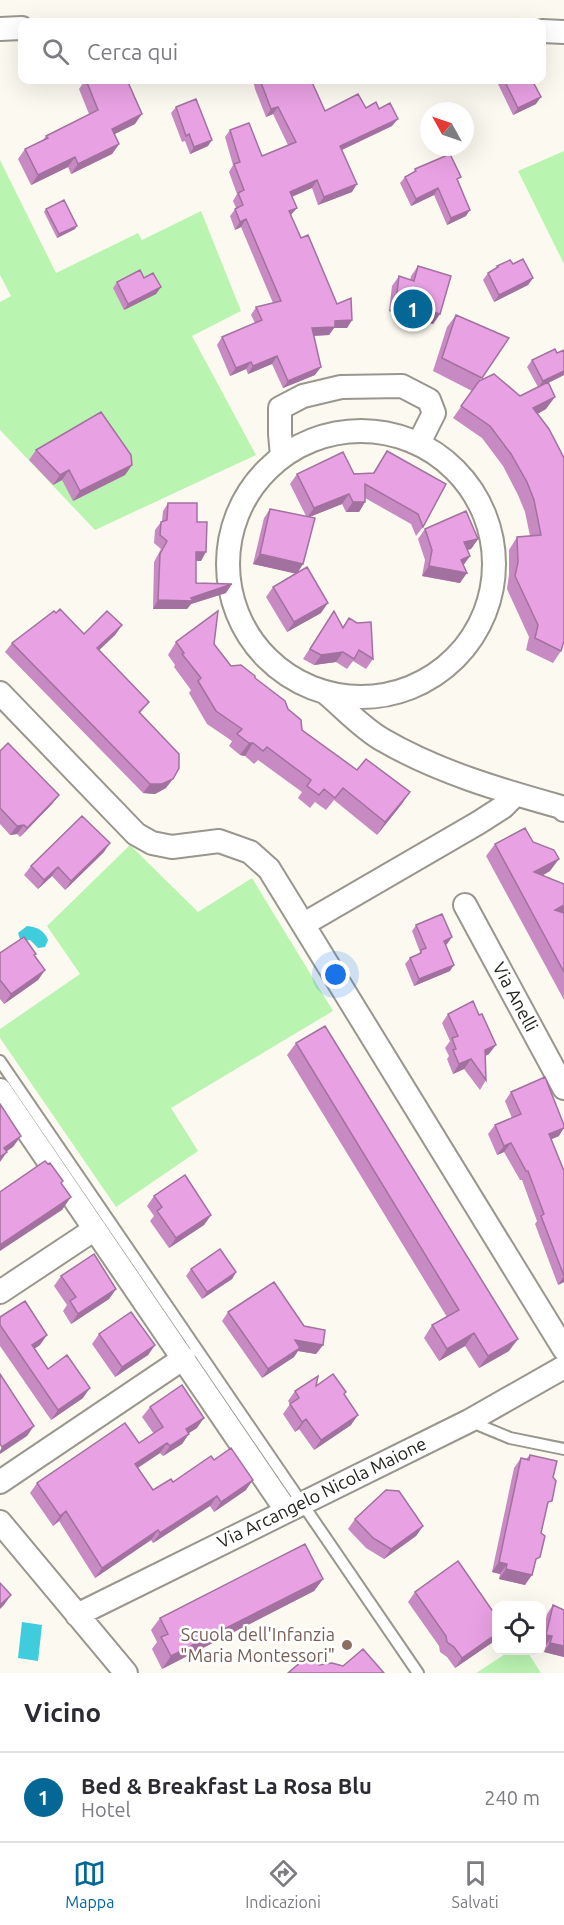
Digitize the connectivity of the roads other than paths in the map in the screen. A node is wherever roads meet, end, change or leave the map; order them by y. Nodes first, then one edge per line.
1 (18, 28) edge
2 (0, 29) edge
3 (546, 31) edge
4 (564, 32) edge
5 (419, 443) junction
6 (282, 456) junction
7 (0, 693) edge
8 (326, 693) junction
9 (516, 794) junction
10 (564, 810) edge
11 (465, 905) dead end
12 (304, 924) junction
13 (0, 1061) edge
14 (564, 1088) edge
15 (0, 1090) edge
16 (95, 1229) junction
17 (0, 1292) edge
18 (564, 1349) edge
19 (184, 1358) junction
20 (564, 1367) edge
21 (469, 1421) junction
22 (564, 1449) edge
23 (0, 1482) edge
24 (294, 1506) junction
25 (0, 1522) edge
26 (77, 1615) junction
27 (126, 1673) edge
28 (418, 1673) edge

1 - 2 street
3 - 4 street
5 - 6 street
5 - 6 street
5 - 8 street
6 - 8 street
7 - 12 street
8 - 9 street
9 - 10 street
9 - 12 street
11 - 14 street, Via Anelli
12 - 18 street
13 - 24 lane
15 - 16 street
16 - 17 street
16 - 19 street
19 - 23 street
19 - 24 street
20 - 21 street, Via Arcangelo Nicola Maione
21 - 22 lane
21 - 24 street, Via Arcangelo Nicola Maione
24 - 26 street, Via Arcangelo Nicola Maione
24 - 28 lane
25 - 26 street
26 - 27 street

